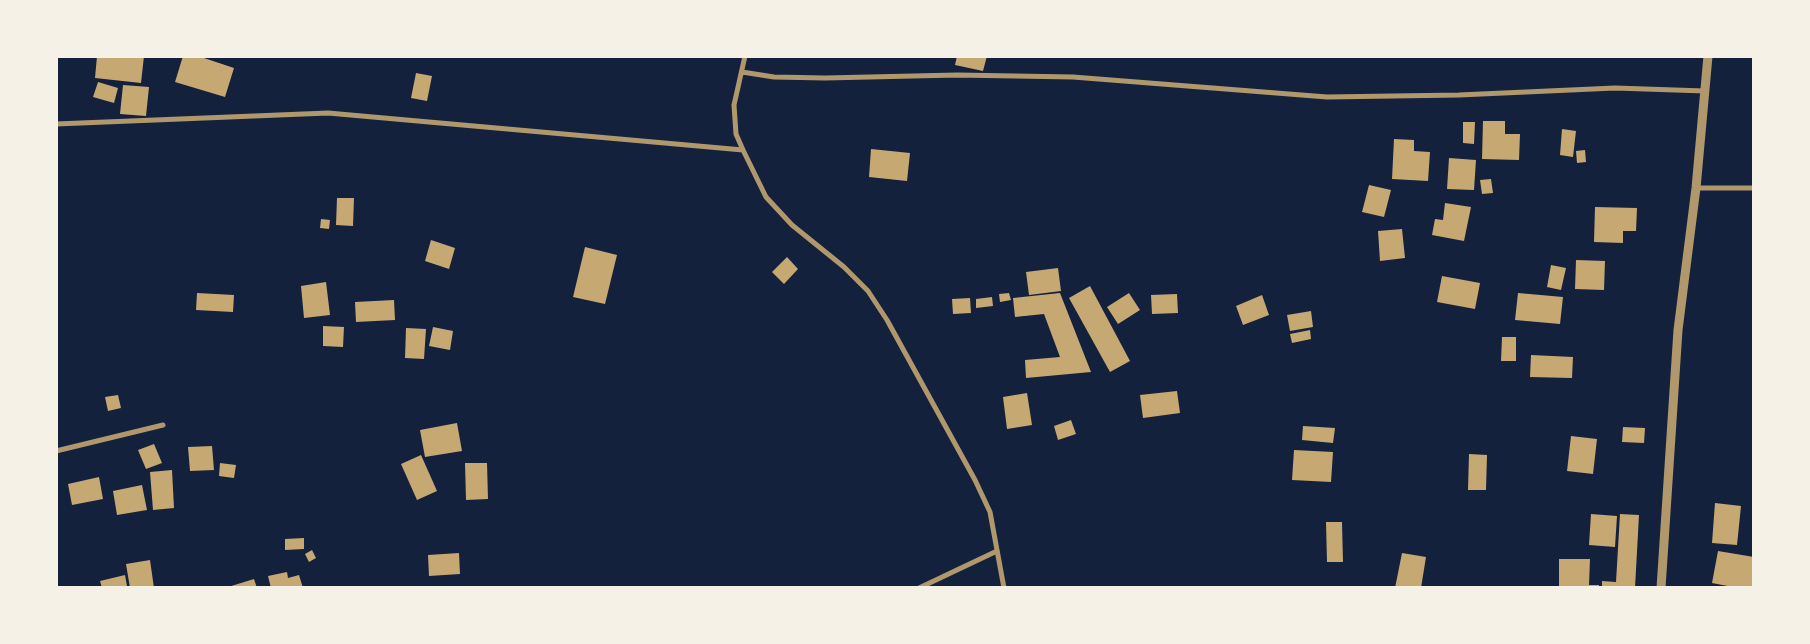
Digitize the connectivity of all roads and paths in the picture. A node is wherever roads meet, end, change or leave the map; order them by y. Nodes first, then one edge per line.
1 (745, 56) edge
2 (1708, 56) edge
3 (742, 72) junction
4 (1704, 91) junction
5 (56, 124) edge
6 (743, 150) junction
7 (1696, 188) junction
8 (1754, 188) edge
9 (163, 425) dead end
10 (56, 450) edge
11 (997, 551) junction
12 (919, 588) edge
13 (1004, 588) edge
14 (1660, 588) edge

1 - 3 street
2 - 4 street
3 - 4 street
3 - 6 street
4 - 7 street
5 - 6 street
6 - 11 street
7 - 8 street
7 - 14 street
9 - 10 street
11 - 12 street
11 - 13 street

